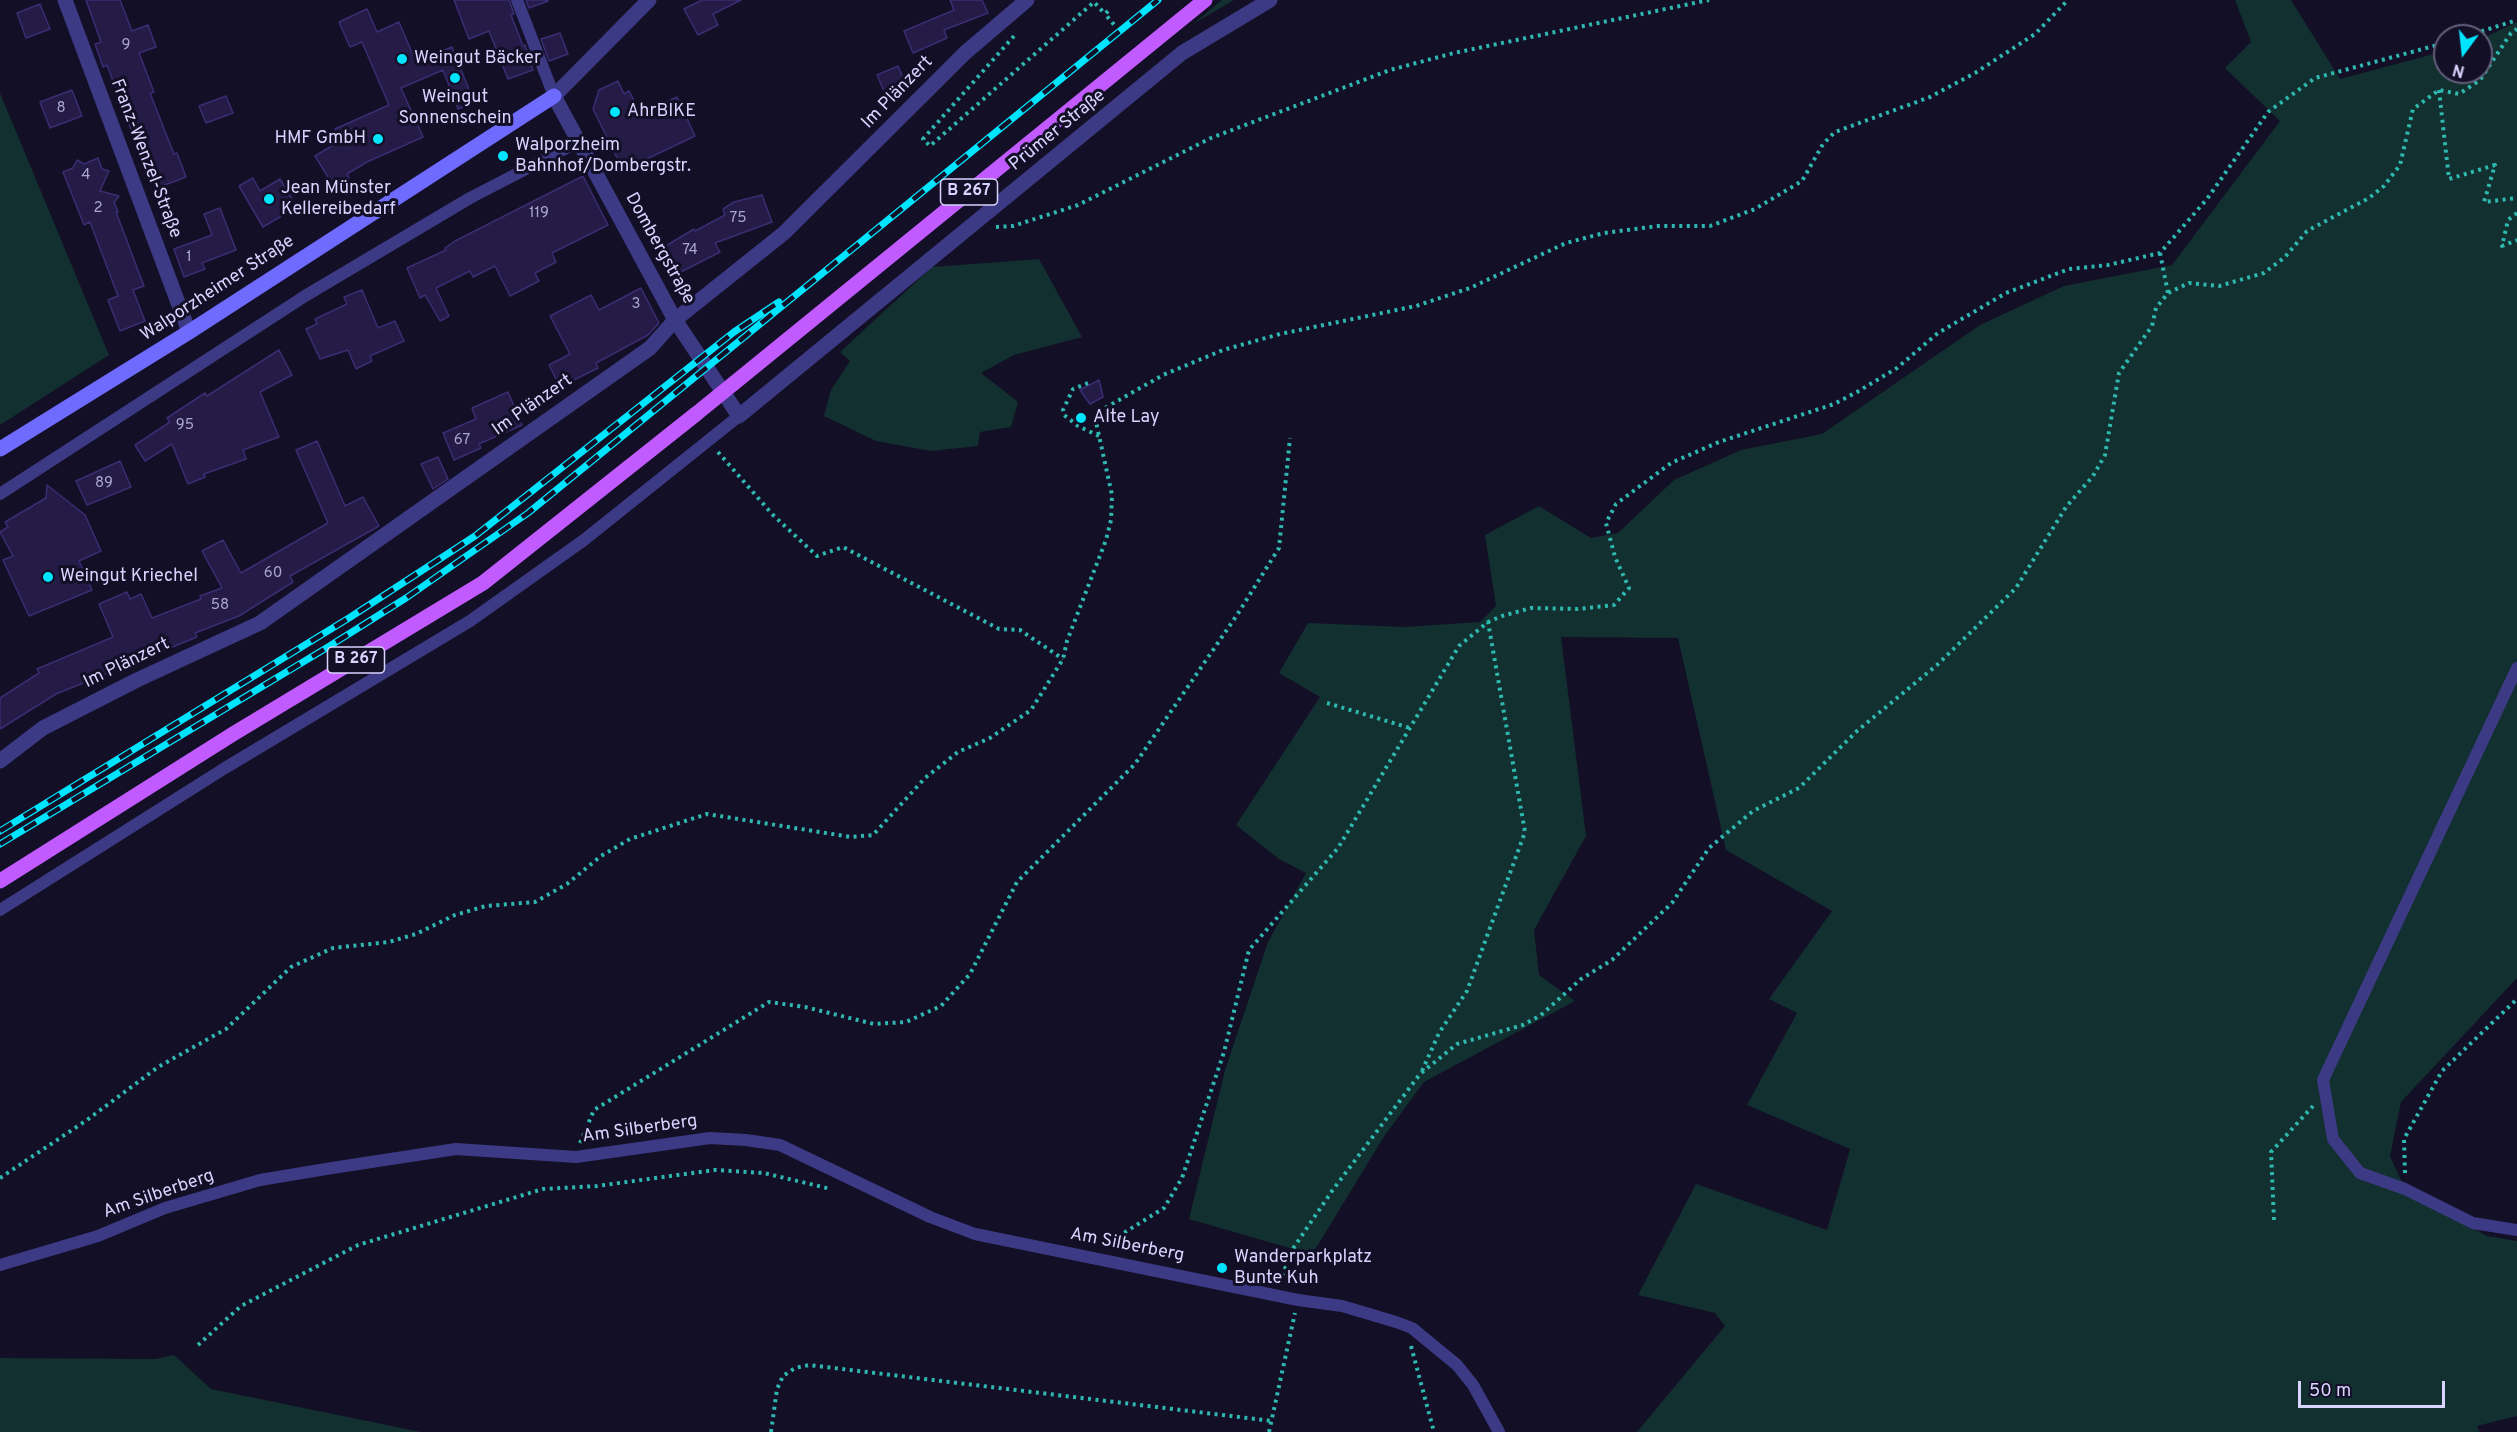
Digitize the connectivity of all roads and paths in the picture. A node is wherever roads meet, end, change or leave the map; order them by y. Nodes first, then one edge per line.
1 (65, 0) edge
2 (517, 0) edge
3 (649, 0) edge
4 (1027, 0) edge
5 (1205, 0) edge
6 (1270, 0) edge
7 (1709, 0) edge
8 (2068, 0) edge
9 (2517, 20) edge
10 (1116, 27) dead end
11 (2493, 28) edge
12 (2517, 29) edge
13 (1015, 35) dead end
14 (2433, 46) edge
15 (2439, 90) junction
16 (554, 96) junction
17 (578, 142) junction
18 (2517, 198) edge
19 (2517, 213) edge
20 (971, 228) junction
21 (2517, 240) edge
22 (2160, 253) junction
23 (2168, 293) junction
24 (675, 320) junction
25 (189, 332) junction
26 (1088, 384) dead end
27 (739, 416) junction
28 (1099, 437) junction
29 (1290, 438) dead end
30 (707, 440) junction
31 (0, 449) edge
32 (0, 494) edge
33 (1488, 622) junction
34 (1063, 659) junction
35 (2517, 668) edge
36 (1327, 703) dead end
37 (1410, 728) junction
38 (0, 761) edge
39 (0, 881) edge
40 (0, 910) edge
41 (2517, 999) edge
42 (1420, 1074) junction
43 (2325, 1092) junction
44 (576, 1157) junction
45 (0, 1178) edge
46 (2405, 1189) junction
47 (840, 1191) dead end
48 (2274, 1221) dead end
49 (2517, 1230) edge
50 (1102, 1258) junction
51 (0, 1264) edge
52 (1276, 1296) junction
53 (1298, 1300) junction
54 (1412, 1328) junction
55 (198, 1346) dead end
56 (1272, 1421) junction
57 (771, 1432) edge
58 (1269, 1432) edge
59 (1434, 1432) edge
60 (1499, 1432) edge

1 - 25 street, Franz-Wenzel-Straße
2 - 16 lane
3 - 16 street, Walporzheimer Straße
4 - 24 street, Im Plänzert
5 - 39 main road, B 267, bridge
6 - 20 street, Prümer Straße
7 - 20 path
8 - 28 path
9 - 11 path
10 - 13 path
12 - 15 path
14 - 22 path
15 - 18 path
15 - 23 path
16 - 17 street, Dombergstraße
16 - 25 street, Walporzheimer Straße
17 - 24 street, Dombergstraße
17 - 32 lane
19 - 21 path
20 - 27 street, Prümer Straße
22 - 23 path
22 - 33 path
23 - 42 path
24 - 27 street, Dombergstraße
24 - 38 street, Im Plänzert
25 - 31 street, Walporzheimer Straße
26 - 28 path
27 - 30 lane
28 - 34 path
29 - 44 path
30 - 34 path
30 - 40 lane
33 - 37 path
33 - 42 path
34 - 45 path
35 - 43 lane
36 - 37 path
37 - 50 path
41 - 46 path
42 - 52 path
43 - 46 lane
43 - 48 path
44 - 50 lane, Am Silberberg
44 - 51 lane, Am Silberberg
46 - 49 lane
47 - 55 path
50 - 52 lane, Am Silberberg
52 - 53 lane, Am Silberberg
53 - 54 lane, Am Silberberg
53 - 56 path
54 - 59 path
54 - 60 lane, Am Silberberg
56 - 57 path
56 - 58 path

